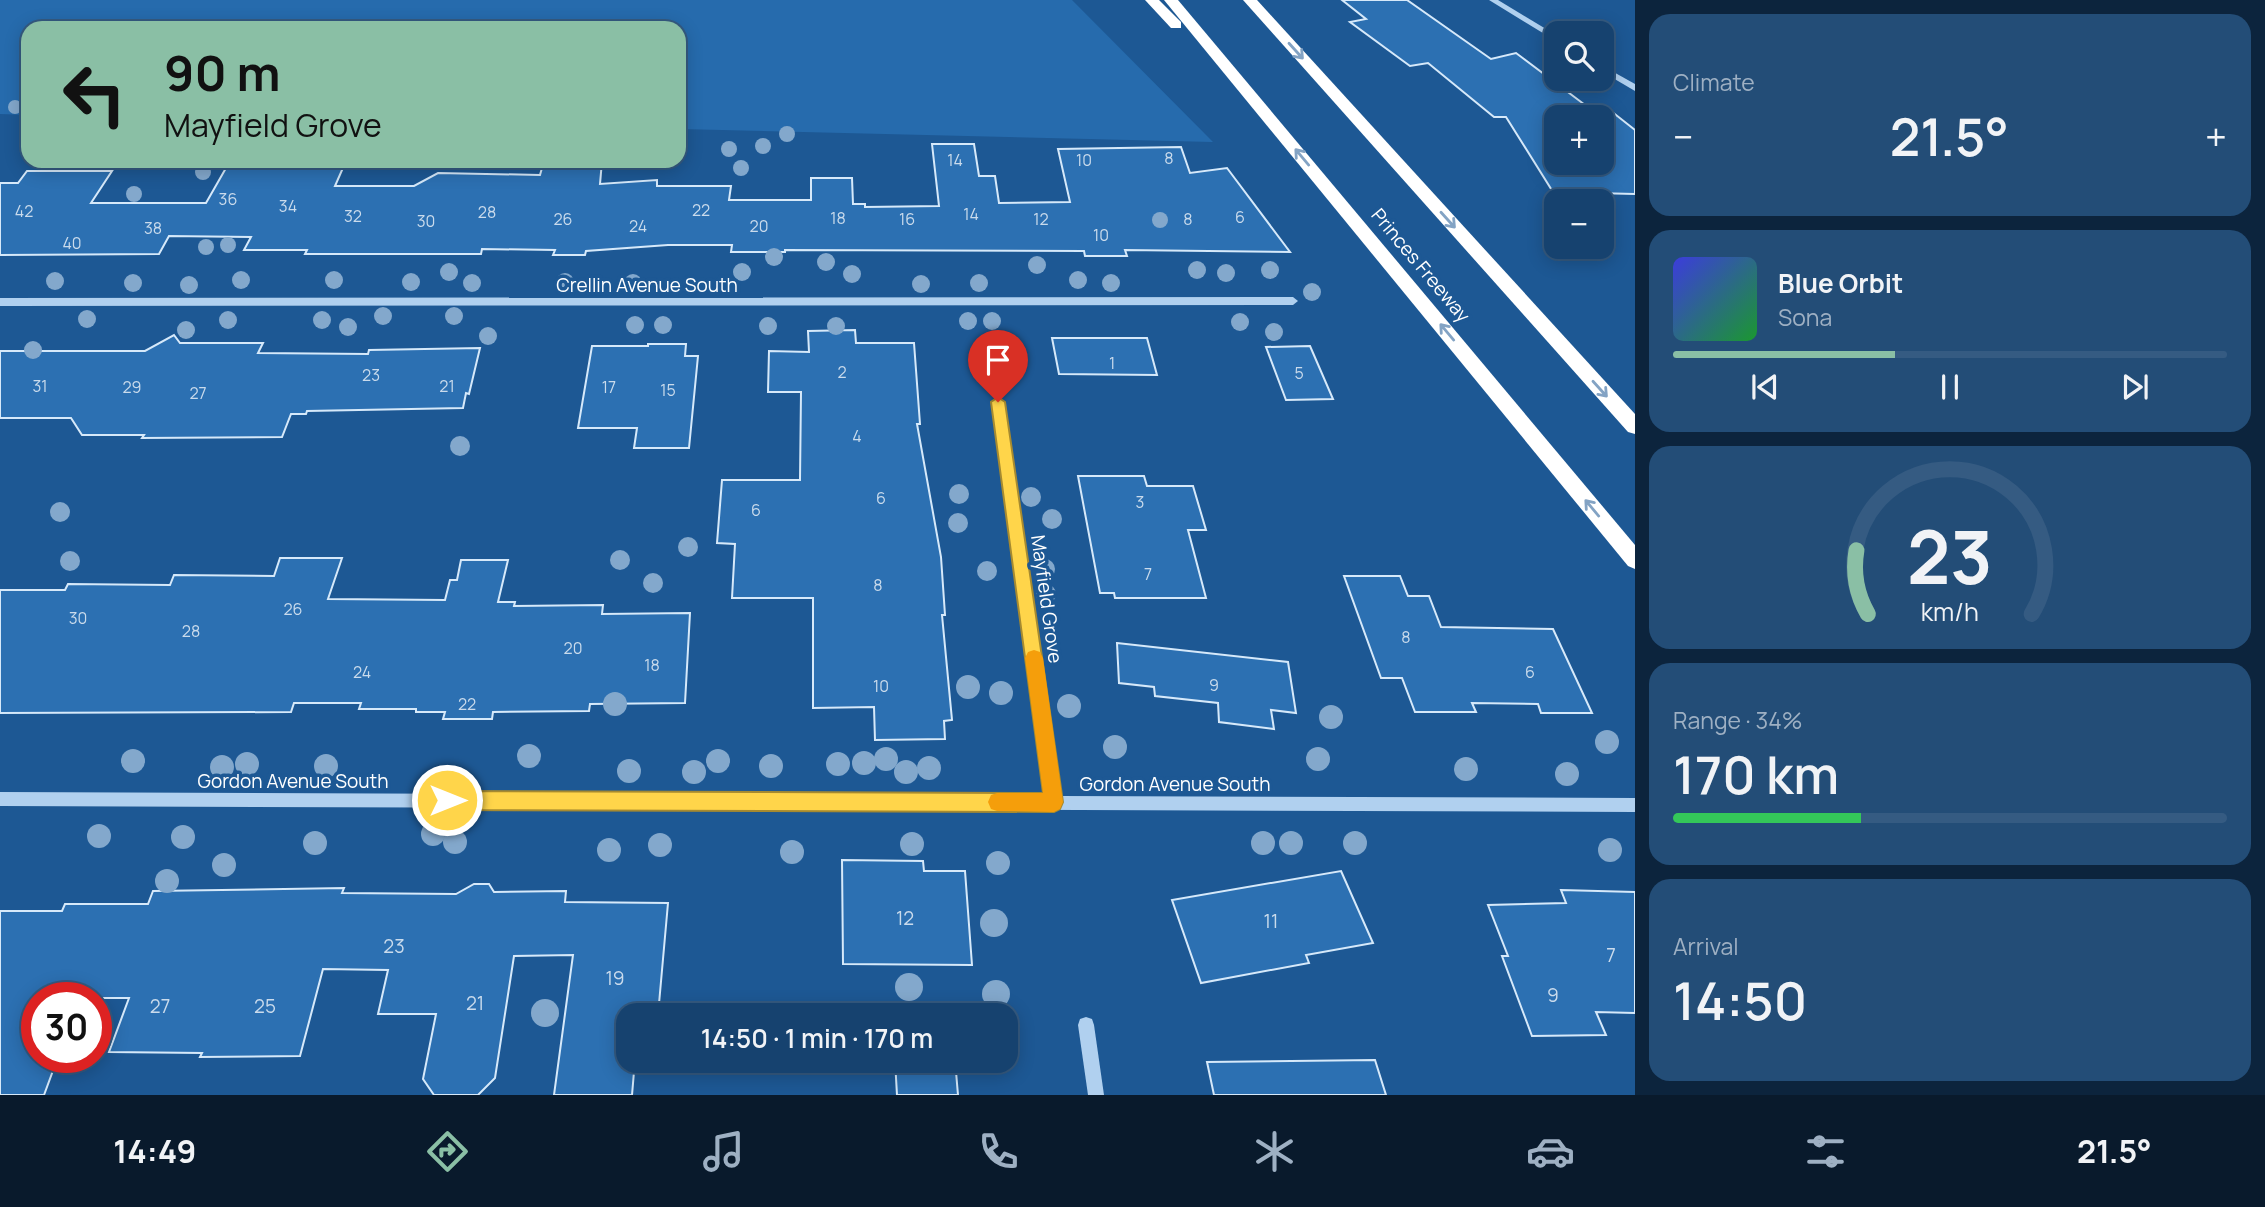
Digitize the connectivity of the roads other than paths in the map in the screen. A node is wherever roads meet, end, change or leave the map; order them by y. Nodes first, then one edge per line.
1 (1152, 0) edge
2 (1171, 0) edge
3 (1250, 0) edge
4 (1493, 0) edge
5 (1544, 32) edge
6 (1614, 75) edge
7 (1635, 88) edge
8 (1278, 128) junction
9 (1293, 301) dead end
10 (0, 302) edge
11 (998, 402) dead end
12 (1633, 424) edge
13 (1635, 560) edge
14 (0, 799) edge
15 (1054, 802) junction
16 (1635, 805) edge
17 (1086, 1025) dead end
18 (1096, 1095) edge

1 - 8 highway
2 - 8 highway, Princes Freeway
3 -> 12 highway
4 - 5 street
6 - 7 street
13 -> 8 highway, Princes Freeway
9 - 10 street, Crellin Avenue South
11 - 15 street, Mayfield Grove
14 - 15 street, Gordon Avenue South
15 - 16 street, Gordon Avenue South
17 - 18 street

